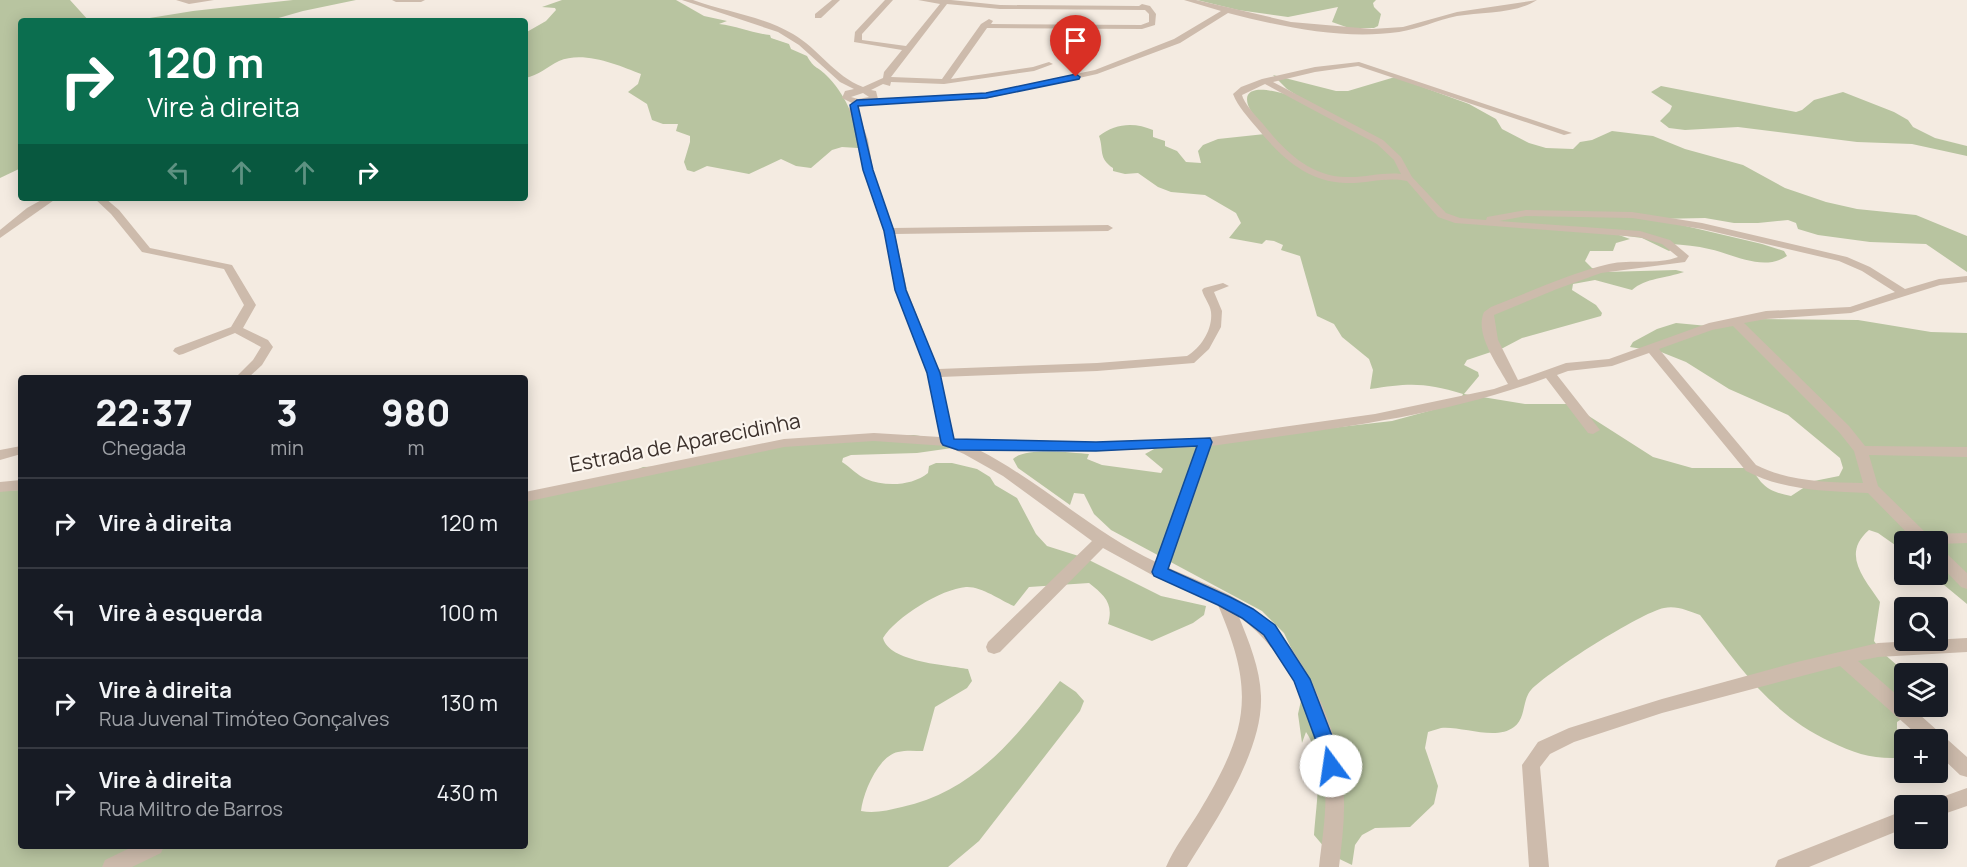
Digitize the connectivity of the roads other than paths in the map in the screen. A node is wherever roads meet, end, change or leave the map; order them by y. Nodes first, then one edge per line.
1 (180, 0) edge
2 (210, 0) edge
3 (396, 0) edge
4 (421, 0) edge
5 (686, 0) edge
6 (836, 0) edge
7 (889, 0) edge
8 (922, 0) edge
9 (1007, 0) edge
10 (1131, 0) edge
11 (1188, 0) edge
12 (1533, 0) edge
13 (946, 1) edge
14 (1000, 7) junction
15 (1147, 8) junction
16 (1225, 12) junction
17 (818, 16) dead end
18 (984, 26) junction
19 (906, 48) junction
20 (1049, 64) dead end
21 (834, 75) junction
22 (887, 79) junction
23 (1265, 81) junction
24 (944, 82) junction
25 (863, 90) junction
26 (873, 93) junction
27 (845, 96) junction
28 (902, 99) junction
29 (861, 102) junction
30 (1567, 133) dead end
31 (1401, 164) junction
32 (1383, 176) junction
33 (1408, 178) junction
34 (47, 201) edge
35 (102, 201) edge
36 (1480, 223) junction
37 (1108, 228) dead end
38 (889, 231) junction
39 (0, 235) edge
40 (1967, 279) edge
41 (1222, 286) dead end
42 (1905, 294) junction
43 (1736, 322) junction
44 (236, 329) junction
45 (1651, 348) junction
46 (179, 351) dead end
47 (1548, 372) junction
48 (933, 373) junction
49 (245, 375) edge
50 (1515, 385) junction
51 (1593, 430) dead end
52 (1205, 442) junction
53 (953, 443) junction
54 (1015, 445) junction
55 (1861, 450) junction
56 (18, 451) edge
57 (1967, 452) edge
58 (0, 455) edge
59 (1007, 470) junction
60 (18, 485) edge
61 (0, 488) edge
62 (1872, 488) junction
63 (528, 496) edge
64 (1916, 531) edge
65 (1967, 538) edge
66 (1948, 539) edge
67 (1102, 540) junction
68 (1948, 564) edge
69 (1160, 572) junction
70 (1967, 583) edge
71 (1224, 601) junction
72 (1967, 645) edge
73 (994, 647) dead end
74 (1843, 658) junction
75 (1923, 729) edge
76 (1948, 751) edge
77 (1967, 769) edge
78 (1967, 797) edge
79 (1948, 804) edge
80 (1894, 823) edge
81 (148, 849) edge
82 (112, 867) edge
83 (1176, 867) edge
84 (1329, 867) edge
85 (1539, 867) edge
86 (1785, 867) edge

1 - 2 street
3 - 4 street
5 - 21 street
6 - 17 street
7 - 19 street
8 - 13 street
9 - 14 street
10 - 15 street
11 - 16 street
12 - 16 street
13 - 14 street
13 - 19 street
14 - 15 street
14 - 18 street
15 - 18 street
16 - 28 street
18 - 24 street
19 - 22 street
20 - 24 street
21 - 25 street
21 - 27 street
22 - 24 street
22 - 25 street
22 - 26 street
23 - 30 street
23 - 31 street
23 - 32 street
25 - 26 street
25 - 27 street
26 - 28 street
26 - 29 street
27 - 29 street
28 - 29 street
29 - 38 street
31 - 32 street
31 - 33 street
32 - 33 street
33 - 36 street
34 - 39 street
35 - 44 street
36 - 42 street
36 - 50 street
37 - 38 street
38 - 48 street
40 - 42 street
41 - 48 street
42 - 43 street
43 - 45 street
43 - 55 street
44 - 46 street
44 - 49 street
45 - 47 street
45 - 62 street
47 - 50 street
47 - 51 street
48 - 53 street
50 - 52 street
52 - 54 street
52 - 69 street
53 - 54 street
53 - 59 street, Estrada de Aparecidinha
53 - 63 street, Estrada de Aparecidinha
54 - 59 street
55 - 57 street
55 - 62 street
56 - 58 street
59 - 67 street, Estrada de Aparecidinha
60 - 61 street
62 - 64 street
65 - 66 street
67 - 69 street, Estrada de Aparecidinha
67 - 73 street
68 - 70 street
69 - 71 street, Estrada de Aparecidinha
71 - 83 street
71 - 84 street, Estrada de Aparecidinha
72 - 74 street
74 - 75 street
74 - 85 street
76 - 77 street
78 - 79 street
80 - 86 street
81 - 82 street

